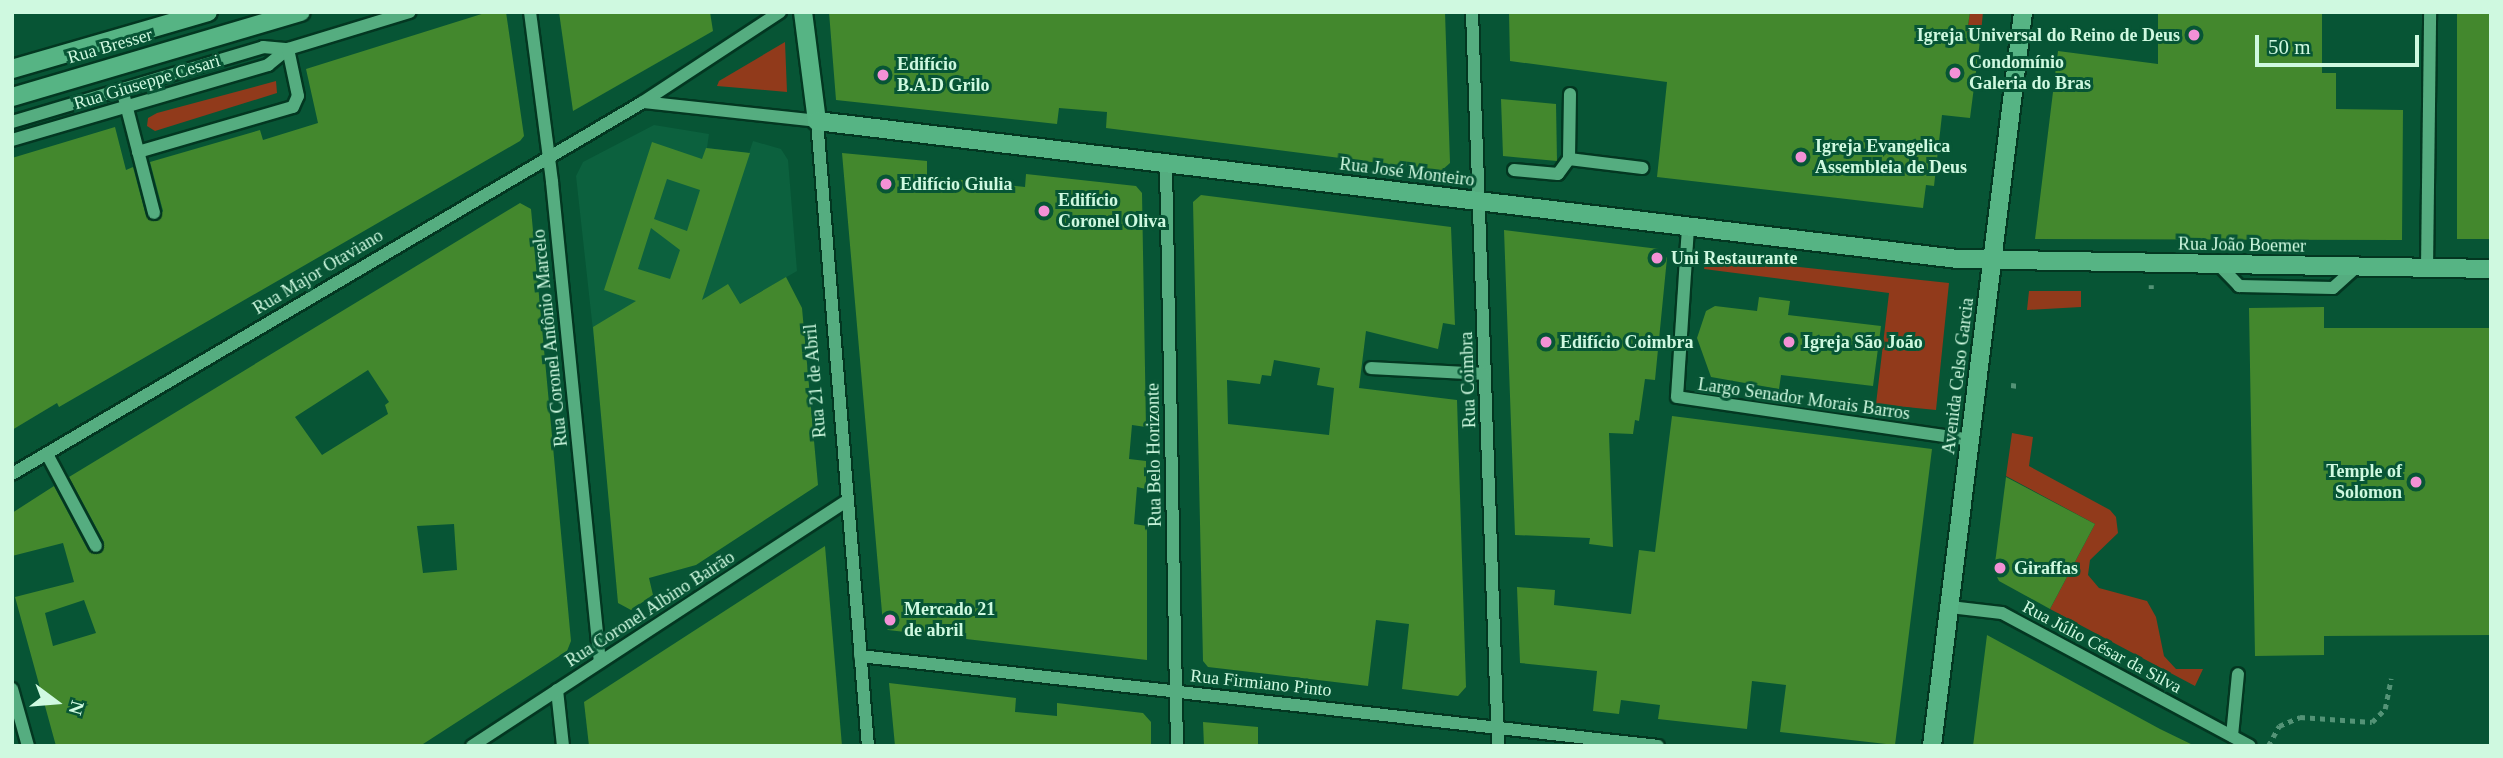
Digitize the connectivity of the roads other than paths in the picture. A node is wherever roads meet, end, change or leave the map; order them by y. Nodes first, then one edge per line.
1 (208, 12) edge
2 (301, 12) edge
3 (410, 12) edge
4 (530, 12) edge
5 (780, 12) edge
6 (803, 12) edge
7 (1472, 12) edge
8 (2023, 12) edge
9 (2430, 12) edge
10 (288, 49) junction
11 (12, 69) edge
12 (122, 89) junction
13 (1570, 94) dead end
14 (12, 97) edge
15 (643, 102) junction
16 (126, 107) junction
17 (817, 121) junction
18 (12, 122) edge
19 (12, 140) edge
20 (138, 152) junction
21 (550, 155) junction
22 (1569, 159) junction
23 (1166, 164) junction
24 (1642, 168) dead end
25 (1514, 170) dead end
26 (1479, 201) junction
27 (154, 213) dead end
28 (1688, 227) junction
29 (1993, 261) junction
30 (2491, 268) edge
31 (2427, 269) junction
32 (1371, 368) dead end
33 (1485, 374) junction
34 (1971, 440) junction
35 (47, 453) junction
36 (12, 474) edge
37 (847, 502) junction
38 (96, 546) dead end
39 (1950, 607) junction
40 (860, 656) junction
41 (600, 662) junction
42 (2238, 674) dead end
43 (12, 689) edge
44 (557, 690) junction
45 (1176, 691) junction
46 (1497, 727) junction
47 (2232, 736) junction
48 (28, 746) edge
49 (471, 746) edge
50 (562, 746) edge
51 (867, 746) edge
52 (1177, 746) edge
53 (1498, 746) edge
54 (1658, 746) edge
55 (1932, 746) edge
56 (2250, 746) edge

1 - 11 main road, Rua Bresser
2 - 14 main road, Rua Bresser
3 - 10 street, Rua Giuseppe Cesari
4 - 21 street, Rua Coronel Antônio Marcelo
5 - 15 street, Rua Major Otaviano
6 - 17 main road, Rua 21 de Abril
7 - 26 street, Rua Coimbra
8 - 29 main road, Avenida Celso Garcia
9 - 31 street
10 - 12 street, Rua Giuseppe Cesari
10 - 16 street, Rua Giuseppe Cesari
10 - 20 street
12 - 16 street
12 - 18 street, Rua Giuseppe Cesari
13 - 22 street
15 - 17 street
15 - 21 street, Rua Major Otaviano
16 - 19 street, Rua Giuseppe Cesari
16 - 20 street
17 - 23 main road, Rua José Monteiro
17 - 37 street, Rua 21 de Abril
20 - 27 street
21 - 35 street, Rua Major Otaviano
21 - 41 street, Rua Coronel Antônio Marcelo
22 - 24 street
22 - 25 street
23 - 26 main road, Rua José Monteiro
23 - 45 street, Rua Belo Horizonte
26 - 28 main road, Rua José Monteiro
26 - 33 street, Rua Coimbra
28 - 29 main road, Rua José Monteiro
28 - 34 street, Largo Senador Morais Barros
29 - 31 main road, Rua João Boemer
29 - 34 main road, Avenida Celso Garcia
30 - 31 main road, Rua João Boemer
32 - 33 street
33 - 46 street, Rua Coimbra
34 - 39 main road, Avenida Celso Garcia
35 - 36 street, Rua Major Otaviano
35 - 38 street
37 - 40 street, Rua 21 de Abril
37 - 41 street, Rua Coronel Albino Bairão
39 - 47 street, Rua Júlio César da Silva
39 - 55 main road, Avenida Celso Garcia
40 - 45 street, Rua Firmiano Pinto
40 - 51 street, Rua 21 de Abril
41 - 44 street, Rua Coronel Albino Bairão
42 - 47 street
43 - 48 street
44 - 49 street, Rua Coronel Albino Bairão
44 - 50 street
45 - 46 street, Rua Firmiano Pinto
45 - 52 street, Rua Belo Horizonte
46 - 53 street, Rua Coimbra
46 - 54 street, Rua Firmiano Pinto
47 - 56 street, Rua Júlio César da Silva

